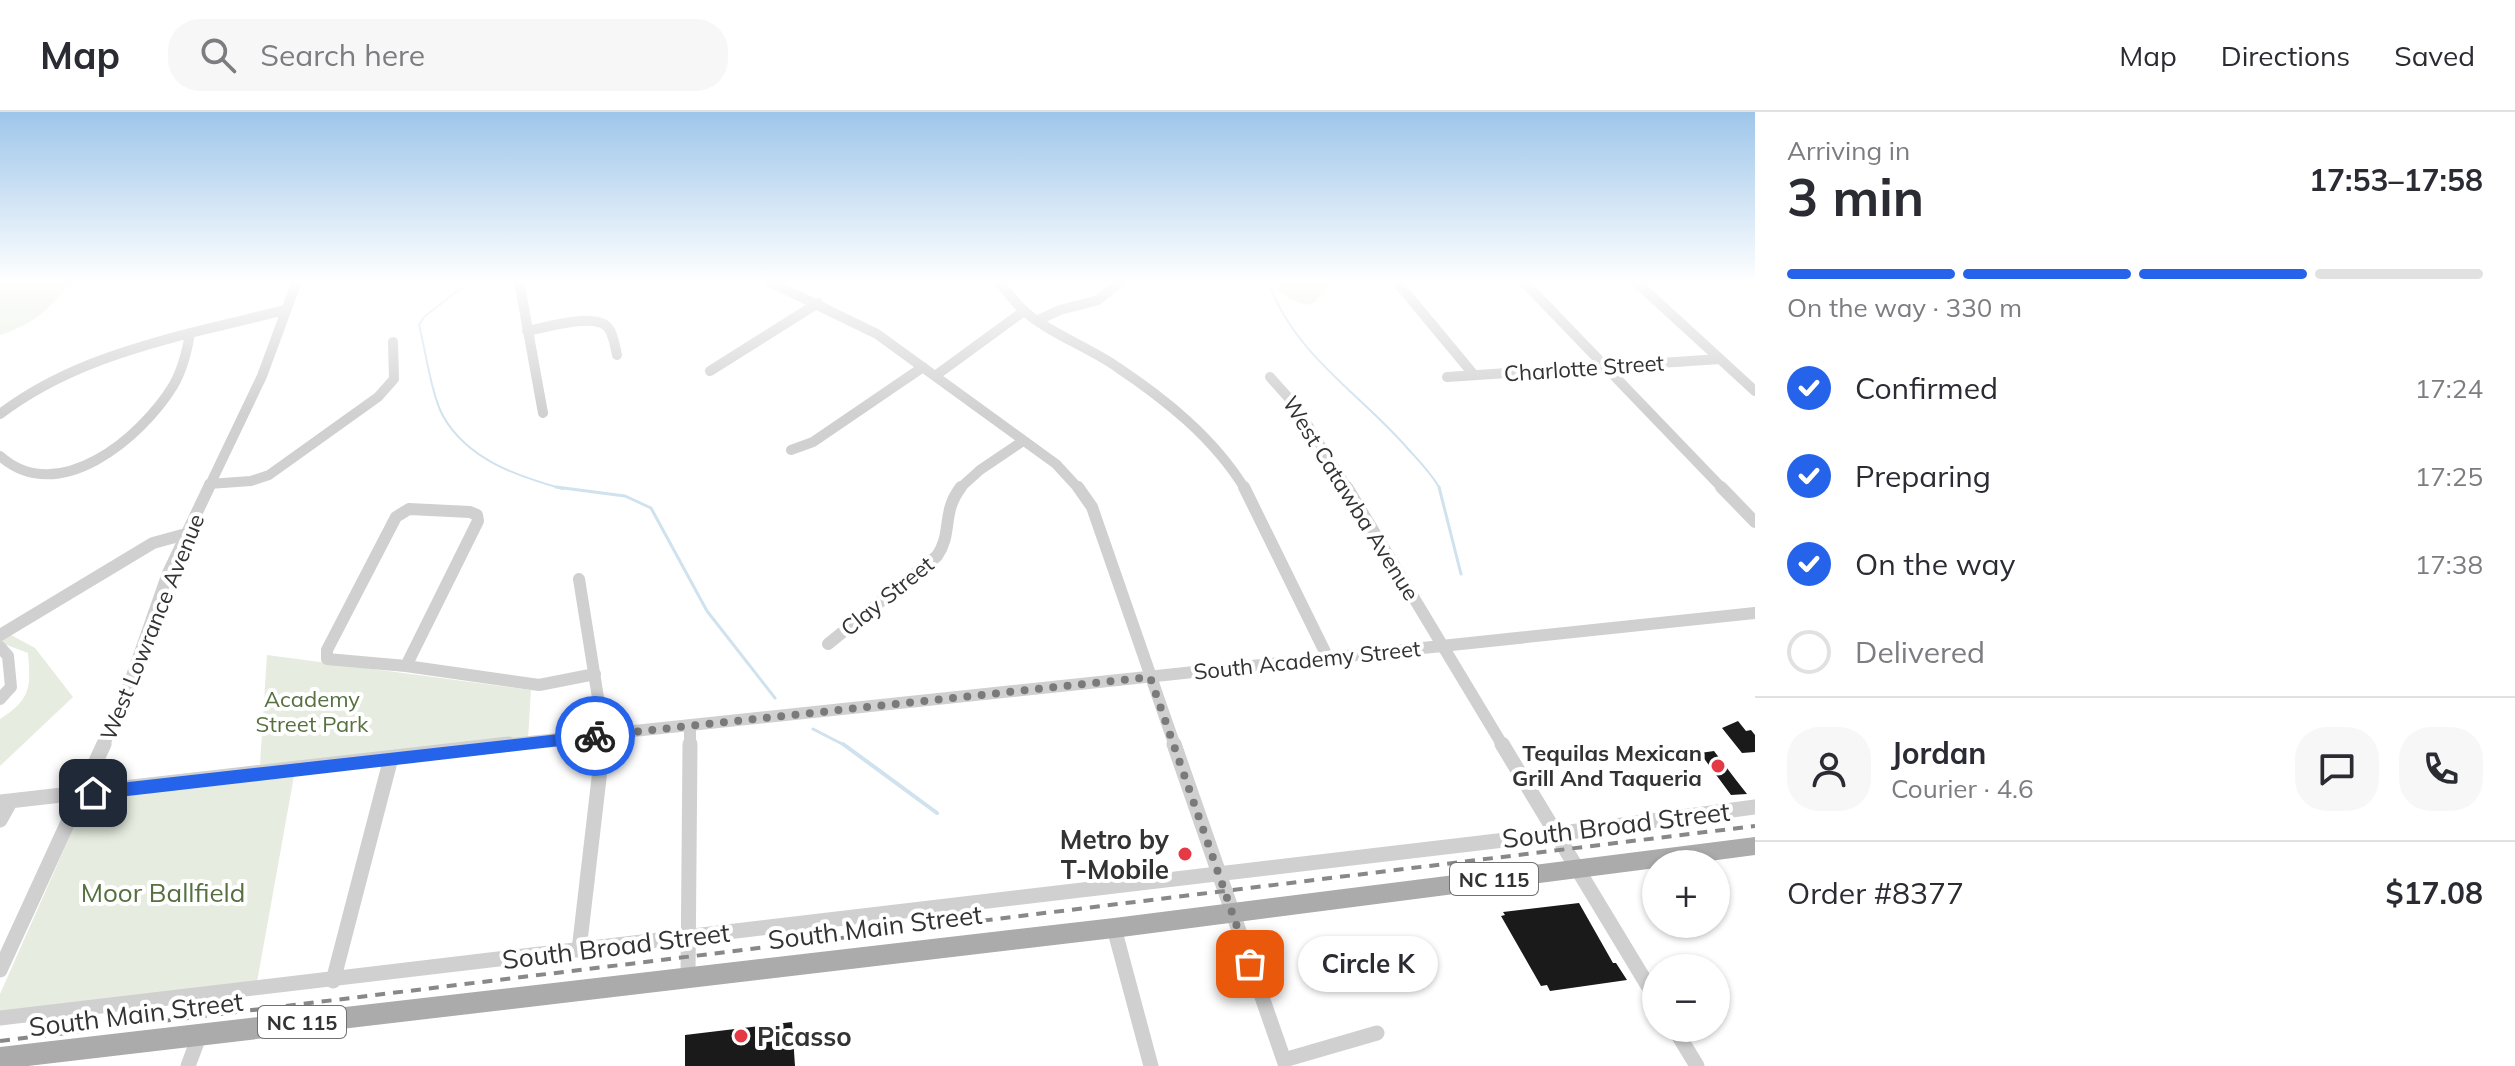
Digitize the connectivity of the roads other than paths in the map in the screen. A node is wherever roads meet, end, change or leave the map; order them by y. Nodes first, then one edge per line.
1 (221, 326) edge
2 (280, 326) edge
3 (526, 326) edge
4 (560, 326) edge
5 (604, 326) edge
6 (782, 326) edge
7 (861, 326) edge
8 (1004, 326) edge
9 (1047, 326) edge
10 (1433, 326) edge
11 (1566, 326) edge
12 (1684, 326) edge
13 (527, 331) junction
14 (190, 333) junction
15 (393, 342) dead end
16 (617, 355) dead end
17 (1720, 359) junction
18 (923, 367) junction
19 (1607, 367) junction
20 (710, 371) dead end
21 (1474, 375) junction
22 (935, 376) junction
23 (1270, 377) dead end
24 (1447, 377) dead end
25 (1755, 391) edge
26 (543, 413) dead end
27 (0, 414) edge
28 (1023, 441) junction
29 (791, 450) dead end
30 (0, 456) edge
31 (209, 484) junction
32 (1755, 522) edge
33 (186, 534) junction
34 (579, 579) dead end
35 (1755, 613) edge
36 (0, 635) edge
37 (828, 644) dead end
38 (1442, 645) junction
39 (0, 647) edge
40 (1328, 658) junction
41 (406, 666) junction
42 (595, 674) junction
43 (1150, 677) junction
44 (0, 699) edge
45 (690, 726) junction
46 (604, 735) junction
47 (391, 758) junction
48 (83, 794) junction
49 (5, 802) edge
50 (1755, 807) edge
51 (0, 820) edge
52 (1555, 834) junction
53 (1755, 846) edge
54 (1576, 869) junction
55 (1219, 873) junction
56 (1232, 913) junction
57 (1114, 928) junction
58 (688, 938) junction
59 (579, 950) junction
60 (0, 970) edge
61 (1642, 976) edge
62 (688, 977) junction
63 (333, 981) junction
64 (0, 1018) edge
65 (1377, 1033) dead end
66 (200, 1034) junction
67 (1682, 1042) edge
68 (0, 1058) edge
69 (1285, 1063) edge
70 (188, 1066) edge
71 (1151, 1066) edge
72 (1697, 1066) edge

1 - 14 street
2 - 31 street, West Lowrance Avenue
3 - 13 street
4 - 13 street
5 - 16 street
6 - 20 street
7 - 18 street
8 - 22 street
9 - 40 street
10 - 21 street
11 - 19 street
12 - 17 street
13 - 26 street
14 - 27 street
14 - 30 street
15 - 31 street
17 - 19 street, Charlotte Street
17 - 25 street
18 - 22 street
18 - 29 street
19 - 21 street, Charlotte Street
19 - 32 street
21 - 24 street, Charlotte Street
22 - 28 street
23 - 38 street, West Catawba Avenue
28 - 37 street, Clay Street
28 - 43 street
31 - 33 street, West Lowrance Avenue
33 - 36 street
33 - 48 street, West Lowrance Avenue
34 - 42 street
35 - 38 street, South Academy Street
38 - 40 street, South Academy Street
38 - 52 street, West Catawba Avenue
39 - 44 street
40 - 43 street, South Academy Street
41 - 41 street
41 - 42 street
42 - 46 street
43 - 45 street, South Academy Street
43 - 55 street
45 - 46 street, South Academy Street
45 - 58 street
46 - 47 street, South Academy Street
46 - 59 street
47 - 48 street, South Academy Street
47 - 63 street
48 - 49 street, South Academy Street
48 - 60 street, West Lowrance Avenue
49 - 51 street
50 - 52 street, South Broad Street
52 - 54 street, West Catawba Avenue
52 - 55 street, South Broad Street
53 - 54 main road, South Main Street / NC 115
54 - 56 main road, South Main Street / NC 115
54 - 61 street, West Catawba Avenue
55 - 56 street
55 - 58 street, South Broad Street
56 - 57 main road, South Main Street / NC 115
56 - 69 street
57 - 62 main road, South Main Street / NC 115
57 - 71 street
58 - 59 street, South Broad Street
58 - 62 street
59 - 63 street, South Broad Street
62 - 66 main road, South Main Street / NC 115
63 - 64 street, South Broad Street
65 - 69 street
66 - 68 main road, South Main Street / NC 115
66 - 70 street
67 - 72 street

